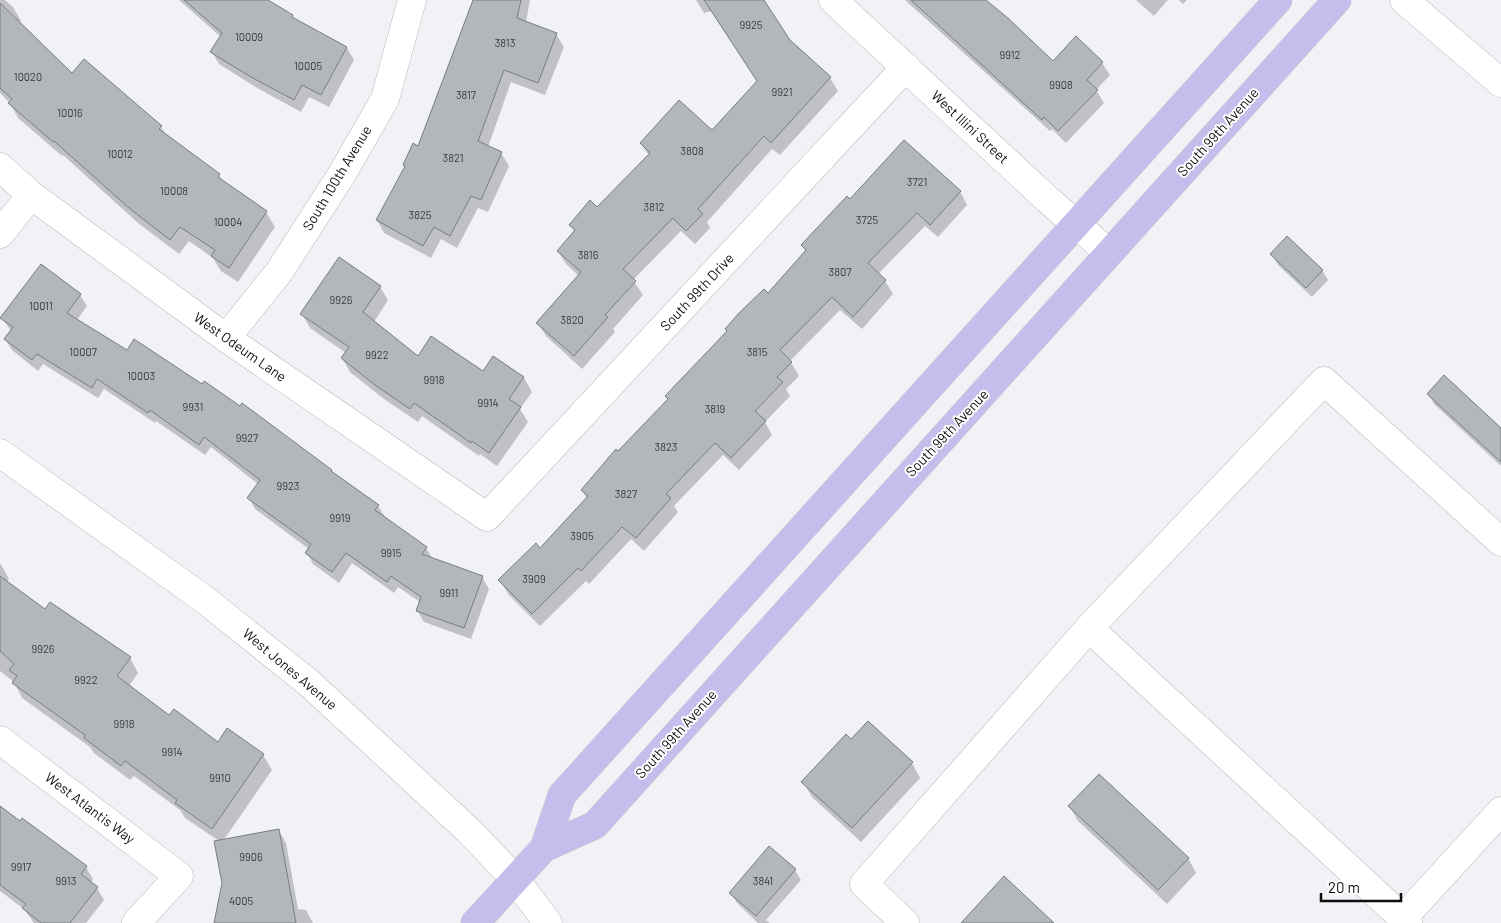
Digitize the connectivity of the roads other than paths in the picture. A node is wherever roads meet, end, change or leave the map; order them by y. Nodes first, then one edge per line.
1 (833, 0) edge
2 (1278, 0) edge
3 (1337, 0) edge
4 (1404, 0) edge
5 (408, 1) edge
6 (906, 67) junction
7 (1501, 83) edge
8 (0, 167) edge
9 (31, 195) junction
10 (1076, 224) junction
11 (0, 234) edge
12 (1109, 253) junction
13 (226, 338) junction
14 (0, 453) edge
15 (487, 517) joint
16 (1501, 542) edge
17 (1089, 628) junction
18 (0, 740) edge
19 (1501, 811) edge
20 (544, 848) junction
21 (515, 879) junction
22 (1406, 920) edge
23 (136, 923) edge
24 (475, 923) edge
25 (548, 923) edge
26 (905, 923) edge

1 - 6 street, West Illini Street
2 - 10 main road, South 99th Avenue
3 - 12 main road, South 99th Avenue
4 - 7 street
5 - 13 street, South 100th Avenue
6 - 10 street, West Illini Street
6 - 15 street, South 99th Drive
8 - 9 street, West Odeum Lane
9 - 11 street
9 - 13 street, West Odeum Lane
10 - 12 street, West Illini Street
10 - 20 main road, South 99th Avenue
12 - 20 main road, South 99th Avenue
13 - 15 street, West Odeum Lane
14 - 21 street, West Jones Avenue
16 - 17 street
17 - 22 street
17 - 26 street
18 - 23 street, West Atlantis Way
19 - 22 street
20 - 21 main road, South 99th Avenue
21 - 24 main road, South 99th Avenue
21 - 25 street, West Jones Avenue

